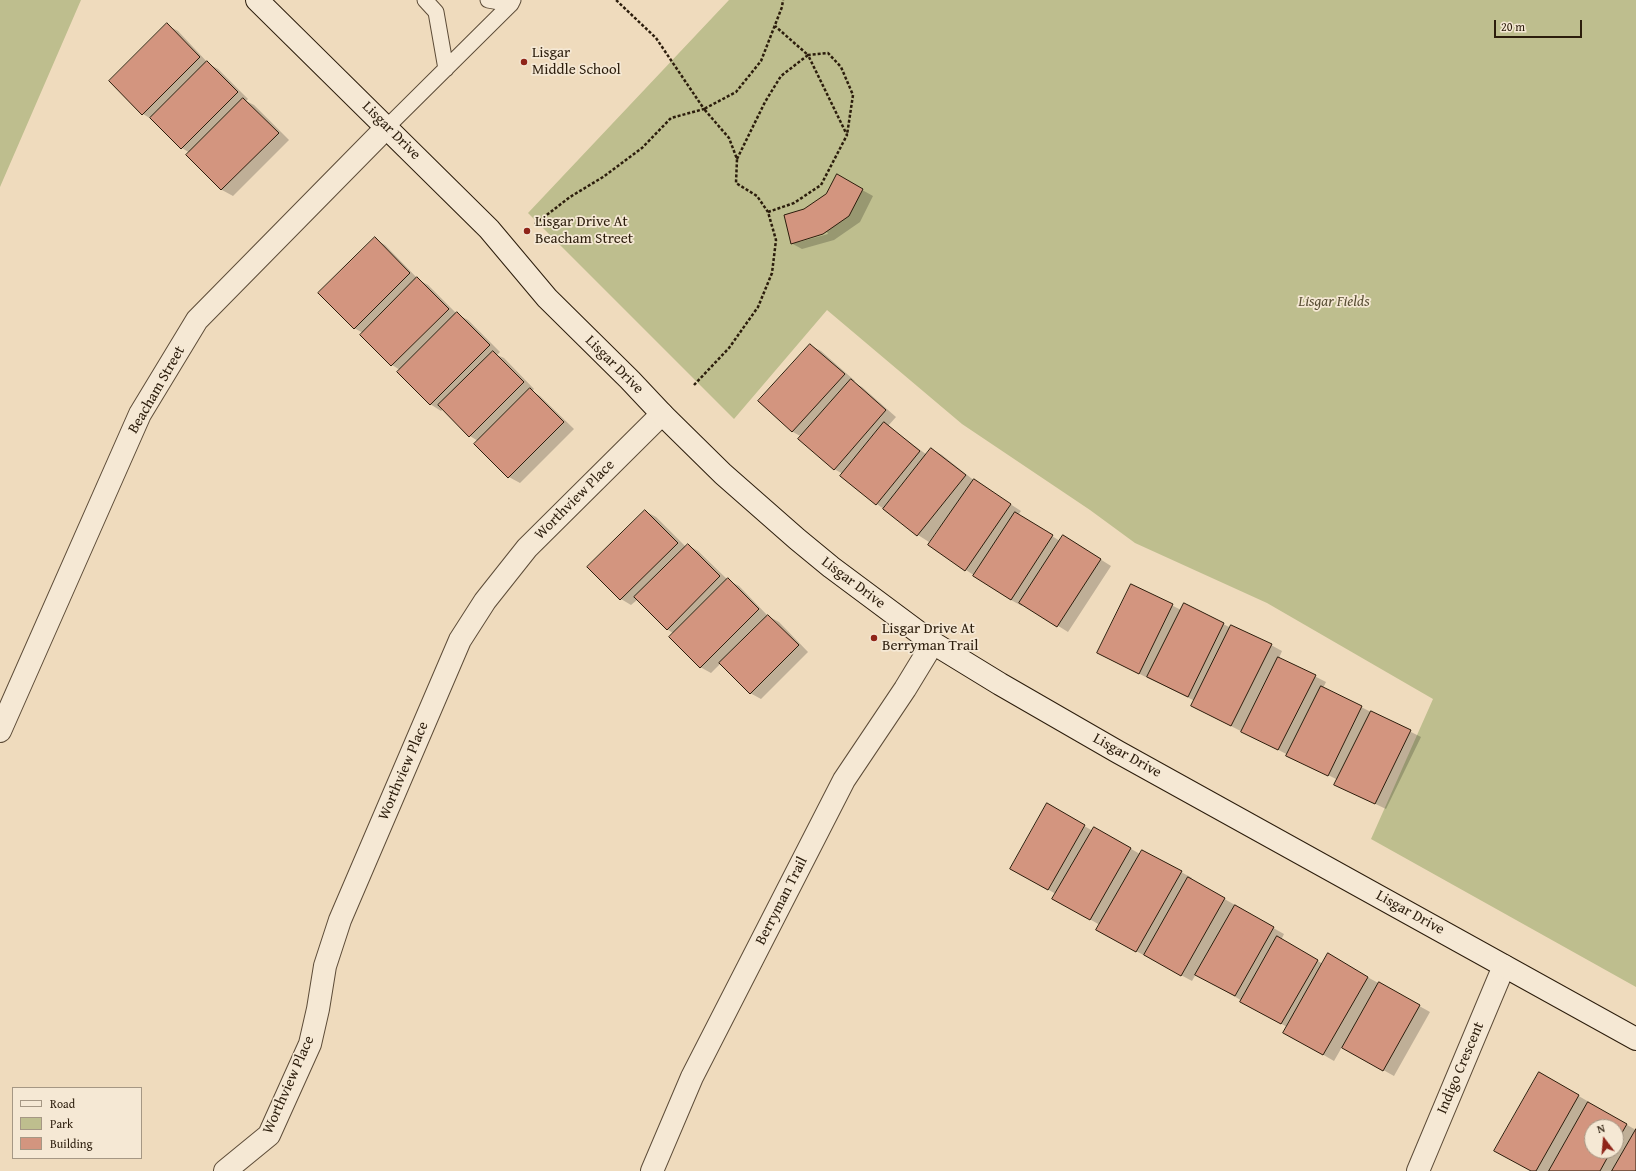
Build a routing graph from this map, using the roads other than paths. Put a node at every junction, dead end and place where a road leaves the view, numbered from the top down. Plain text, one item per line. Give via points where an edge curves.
1 (257, 0) edge
2 (425, 0) edge
3 (488, 0) edge
4 (512, 2) edge
5 (446, 69) junction
6 (387, 127) junction
7 (662, 414) junction
8 (933, 643) junction
9 (0, 730) edge
10 (1504, 966) junction
11 (1636, 1039) edge
12 (225, 1171) edge
13 (652, 1171) edge
14 (1418, 1171) edge

1 - 6 street, Lisgar Drive
2 - 5 lane via 436,12
3 - 4 lane
4 - 5 lane
5 - 6 lane
6 - 7 street, Lisgar Drive via 489,229 547,298
6 - 9 street, Beacham Street via 197,320 140,414
7 - 8 street, Lisgar Drive via 723,474 796,539
7 - 12 street, Worthview Place via 527,548 485,601 460,640 340,920 325,966 310,1044 269,1135
8 - 10 street, Lisgar Drive via 1118,752
8 - 13 street, Berryman Trail via 844,780 692,1077
10 - 11 street, Lisgar Drive
10 - 14 street, Indigo Crescent

